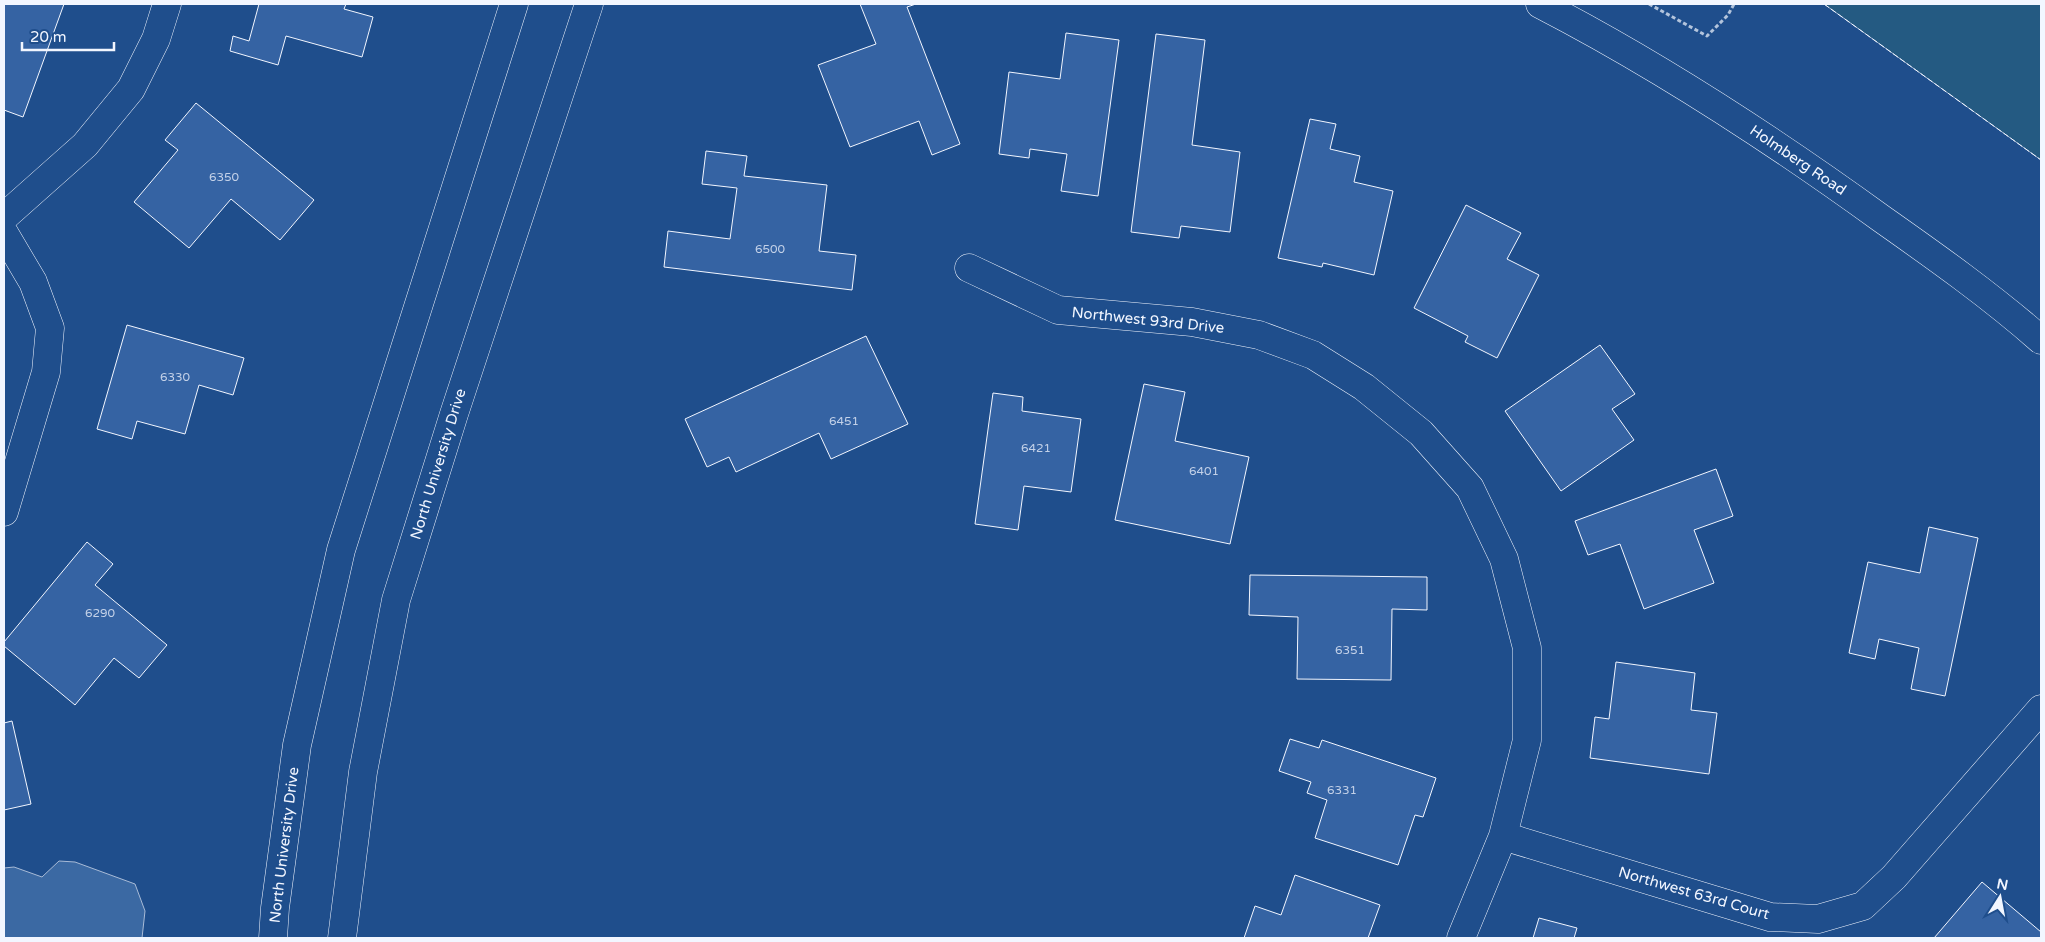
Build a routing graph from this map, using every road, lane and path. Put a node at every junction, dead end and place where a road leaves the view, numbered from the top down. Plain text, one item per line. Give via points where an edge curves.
1 (167, 4) edge
2 (514, 4) edge
3 (588, 4) edge
4 (1540, 4) edge
5 (1649, 4) edge
6 (1734, 4) edge
7 (4, 217) edge
8 (4, 233) edge
9 (969, 268) dead end
10 (2041, 340) edge
11 (4, 512) edge
12 (2041, 709) edge
13 (1503, 836) junction
14 (273, 938) edge
15 (342, 938) edge
16 (1461, 938) edge

1 - 7 street via 156,39 131,90 85,145
2 - 14 street, North University Drive via 341,550 298,745
3 - 15 street, North University Drive via 396,600 363,772
4 - 10 street, Holmberg Road via 1690,88 1808,165 1918,244
5 - 6 path via 1707,36 1728,15
8 - 11 street via 33,282 50,328 46,372
9 - 13 street, Northwest 93rd Drive via 1058,310 1192,322 1259,335 1313,355 1364,387 1421,433 1470,488 1504,559 1527,648 1527,740
12 - 13 street, Northwest 63rd Court via 1863,906 1818,919 1770,918
13 - 16 street, Northwest 93rd Drive

